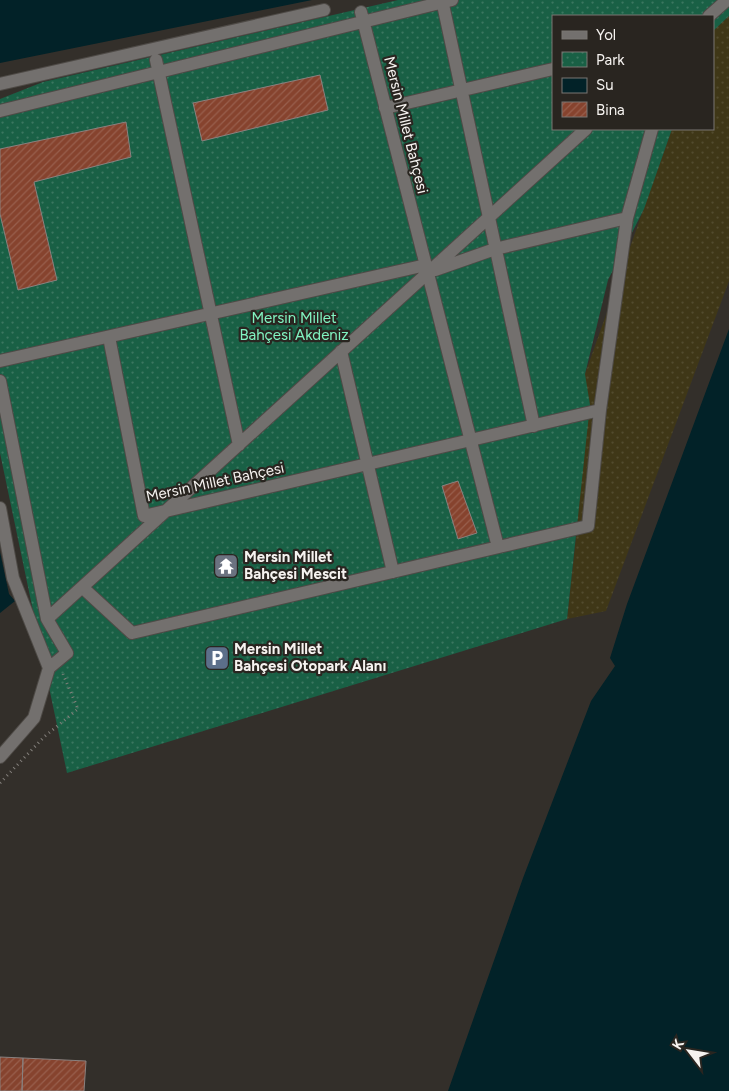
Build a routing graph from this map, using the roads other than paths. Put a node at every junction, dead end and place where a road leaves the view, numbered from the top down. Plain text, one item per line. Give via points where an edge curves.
1 (727, 0) edge
2 (446, 1) edge
3 (324, 10) dead end
4 (710, 15) edge
5 (362, 17) junction
6 (157, 66) junction
7 (552, 69) edge
8 (0, 84) edge
9 (461, 90) junction
10 (385, 108) junction
11 (0, 111) edge
12 (585, 130) edge
13 (652, 130) edge
14 (488, 218) junction
15 (627, 218) junction
16 (495, 249) junction
17 (427, 269) junction
18 (211, 314) junction
19 (110, 337) junction
20 (341, 351) junction
21 (0, 361) edge
22 (0, 381) edge
23 (600, 410) junction
24 (534, 426) junction
25 (471, 440) junction
26 (239, 445) junction
27 (368, 465) junction
28 (0, 508) edge
29 (165, 512) junction
30 (498, 548) junction
31 (393, 572) junction
32 (82, 587) junction
33 (47, 619) junction
34 (49, 668) junction
35 (0, 757) edge

1 - 4 street
2 - 5 street
2 - 9 street
3 - 8 street
5 - 6 street
5 - 10 street, Mersin Millet Bahçesi
6 - 11 street
6 - 18 street, Mersin Millet Bahçesi
7 - 9 street
9 - 10 street
9 - 14 street
10 - 17 street, Mersin Millet Bahçesi
12 - 14 street
13 - 15 street
14 - 16 street
14 - 17 street
15 - 16 street
15 - 23 street
16 - 17 street
16 - 24 street
17 - 18 street
17 - 20 street
17 - 25 street, Mersin Millet Bahçesi
18 - 19 street
18 - 26 street, Mersin Millet Bahçesi
19 - 21 street
19 - 29 street, Mersin Millet Bahçesi via 144,516
20 - 26 street
20 - 27 street
22 - 33 street
23 - 24 street, Mersin Millet Bahçesi
23 - 30 street via 588,526
24 - 25 street, Mersin Millet Bahçesi
25 - 27 street, Mersin Millet Bahçesi
25 - 30 street, Mersin Millet Bahçesi
26 - 29 street
27 - 29 street, Mersin Millet Bahçesi
27 - 31 street
28 - 34 street via 13,578
29 - 32 street
30 - 31 street
31 - 32 street via 132,633
32 - 33 street
33 - 34 street via 67,653
34 - 35 street via 34,718

